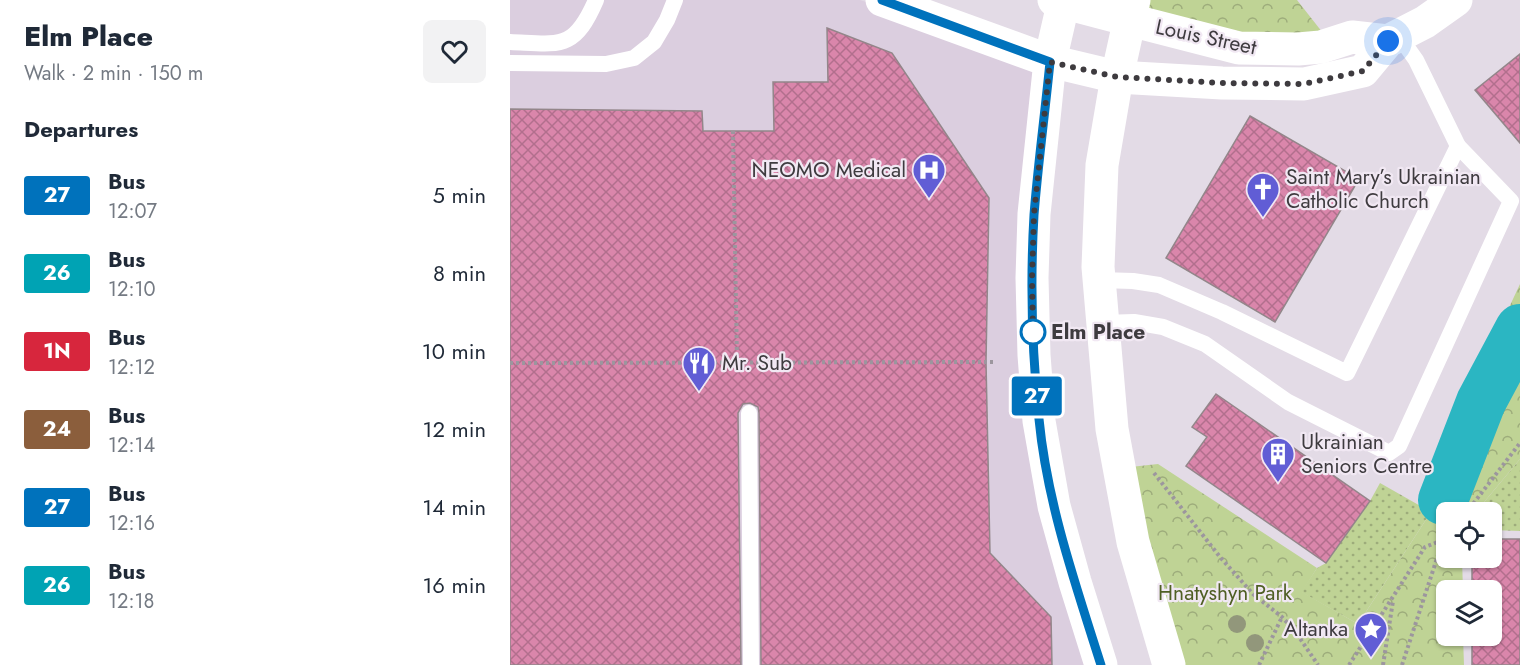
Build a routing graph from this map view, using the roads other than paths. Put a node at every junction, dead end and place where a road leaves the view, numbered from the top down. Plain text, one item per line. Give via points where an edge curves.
1 (596, 0) edge
2 (675, 0) edge
3 (882, 0) edge
4 (1456, 0) edge
5 (1060, 1) edge
6 (1132, 10) edge
7 (1394, 39) junction
8 (510, 42) edge
9 (1050, 62) junction
10 (510, 63) edge
11 (1117, 77) junction
12 (1458, 146) junction
13 (1100, 280) junction
14 (1103, 323) junction
15 (749, 412) dead end
16 (751, 664) edge
17 (1101, 665) edge
18 (1169, 665) edge

1 - 8 lane via 573,38 554,44
2 - 10 lane via 654,42 634,58 606,64
3 - 9 main road, Louis Street
4 - 7 main road, Louis Street
5 - 6 main road, Louis Street
5 - 9 main road
6 - 7 main road, Louis Street via 1219,43 1259,49 1321,47 1352,36
6 - 11 main road
7 - 11 main road, Louis Street via 1363,71 1304,84
7 - 12 lane via 1416,60
9 - 11 main road, Louis Street
9 - 17 main road via 1034,214 1032,278 1039,421 1054,506
11 - 13 main road via 1102,165
12 - 13 lane via 1347,373 1159,285
12 - 14 lane via 1511,201 1399,446 1389,453 1288,402 1205,344 1163,327 1134,322
13 - 14 main road
14 - 18 main road via 1112,429 1130,531
15 - 16 lane

